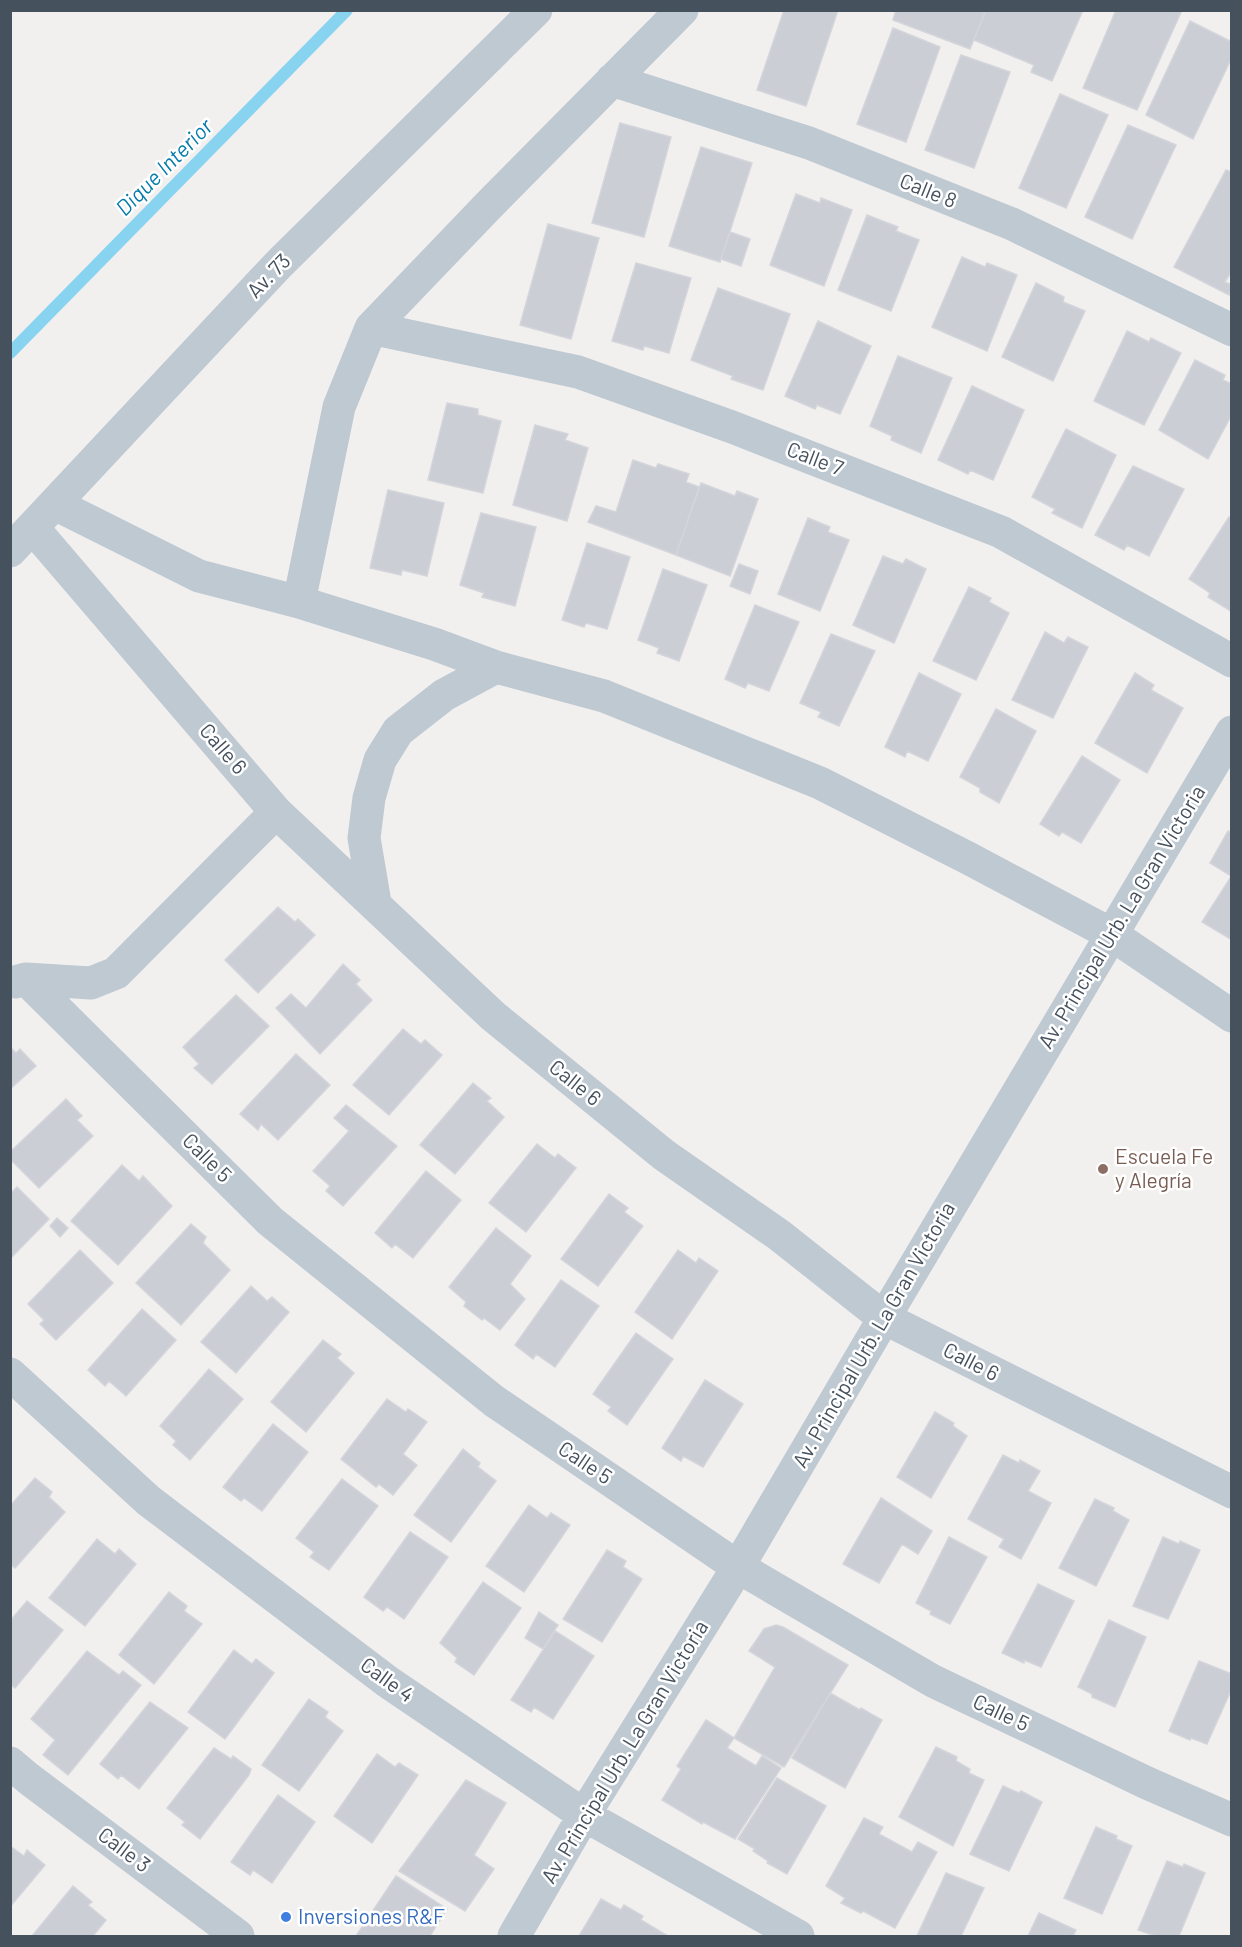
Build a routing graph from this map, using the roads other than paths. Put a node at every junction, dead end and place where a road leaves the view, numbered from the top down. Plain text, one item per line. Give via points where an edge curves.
1 (536, 10) edge
2 (682, 10) edge
3 (612, 80) junction
4 (371, 328) junction
5 (1232, 330) edge
6 (55, 504) junction
7 (33, 528) junction
8 (10, 550) edge
9 (299, 602) junction
10 (1232, 661) edge
11 (496, 667) junction
12 (1232, 732) edge
13 (276, 812) junction
14 (375, 903) junction
15 (1111, 934) junction
16 (18, 981) edge
17 (1232, 1016) edge
18 (884, 1318) junction
19 (10, 1374) edge
20 (1232, 1492) edge
21 (738, 1567) junction
22 (10, 1763) edge
23 (584, 1815) junction
24 (1232, 1820) edge
25 (238, 1936) edge
26 (514, 1936) edge
27 (798, 1936) edge

1 - 6 street, Av. 73 via 278,265
2 - 3 street
3 - 4 street
3 - 5 street, Calle 8 via 809,143 1012,224
4 - 9 street via 339,407
4 - 10 street, Calle 7 via 578,372 744,431 1001,532
6 - 7 street, Av. 73
6 - 9 street via 199,576
7 - 8 street, Av. 73
7 - 13 street, Calle 6
9 - 11 street
11 - 14 street via 444,695 398,731 380,760 369,798 364,838
11 - 15 street via 604,696 820,783
12 - 15 street, Av. Principal Urb. La Gran Victoria
13 - 14 street, Calle 6
13 - 16 street via 116,973 92,983
14 - 18 street, Calle 6 via 502,1024 664,1155 779,1235
15 - 17 street
15 - 18 street, Av. Principal Urb. La Gran Victoria
16 - 21 street, Calle 5 via 270,1221 494,1401
18 - 20 street, Calle 6
18 - 21 street, Av. Principal Urb. La Gran Victoria
19 - 23 street, Calle 4 via 149,1501 388,1682
21 - 23 street, Av. Principal Urb. La Gran Victoria
21 - 24 street, Calle 5 via 933,1681
22 - 25 street, Calle 3
23 - 26 street, Av. Principal Urb. La Gran Victoria
23 - 27 street, Calle 4

